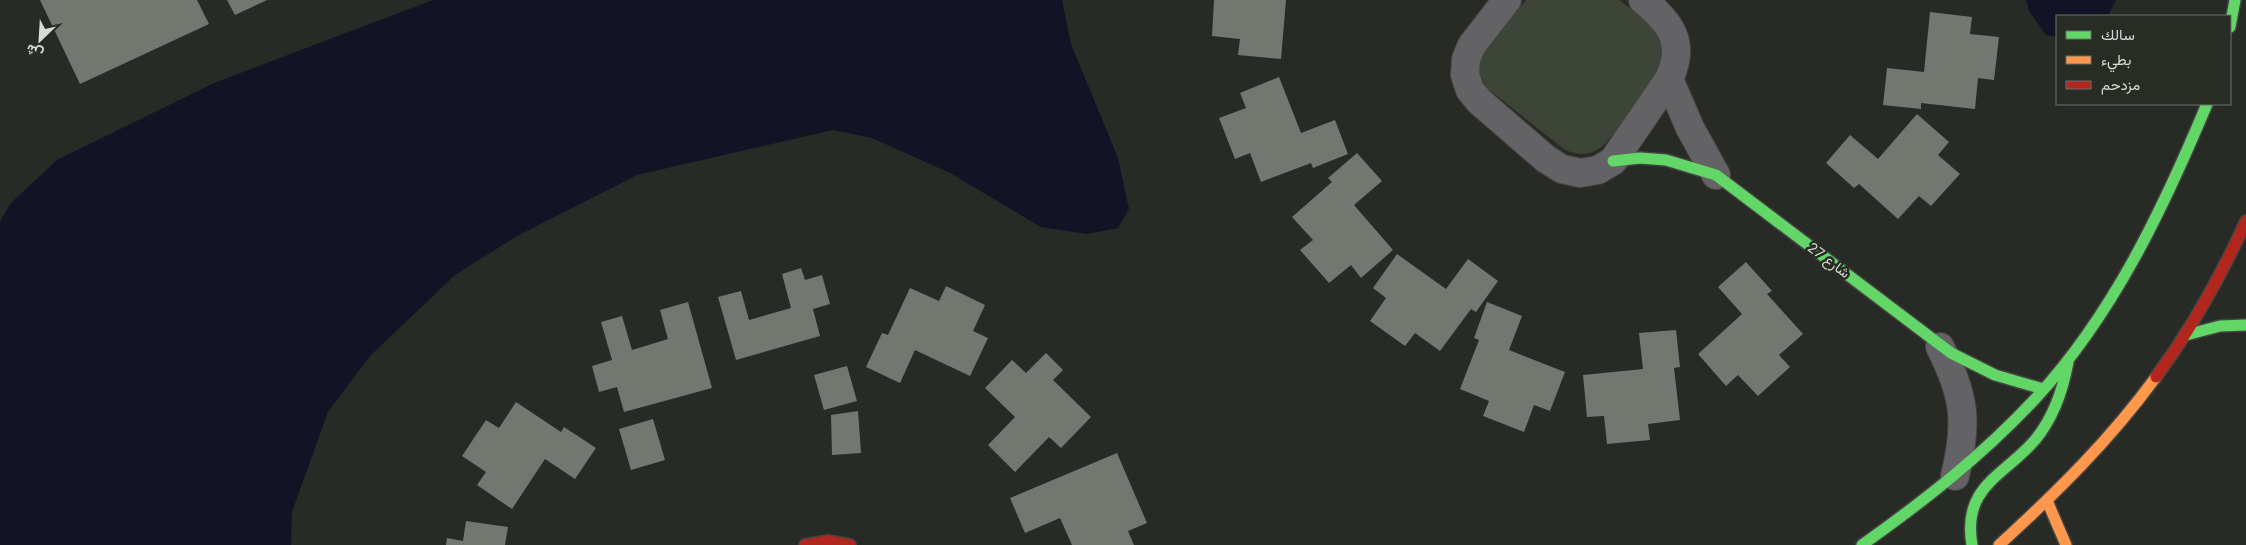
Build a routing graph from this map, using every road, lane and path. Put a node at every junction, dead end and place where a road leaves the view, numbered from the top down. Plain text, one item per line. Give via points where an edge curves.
1 (1507, 0) edge
2 (1643, 0) edge
3 (2234, 0) edge
4 (2231, 20) edge
5 (1669, 79) junction
6 (2207, 105) edge
7 (1613, 161) junction
8 (1716, 175) junction
9 (2246, 221) edge
10 (2246, 325) edge
11 (2186, 336) junction
12 (1940, 346) junction
13 (2069, 358) junction
14 (2043, 389) junction
15 (1955, 476) junction
16 (2048, 503) junction
17 (805, 545) edge
18 (850, 545) edge
19 (1862, 545) edge
20 (1972, 545) edge
21 (1999, 545) edge
22 (2066, 545) edge

1 - 7 street, شارع 27 via 1472,45 1466,59 1465,75 1470,90 1546,159 1562,169 1580,173 1598,170
2 - 5 street via 1671,28 1676,47 1675,66
3 - 4 street
5 - 7 street
5 - 8 street, شارع 27 via 1690,128
6 - 13 street via 2180,170 2145,236 2113,294
7 - 8 street, شارع 27 via 1634,157 1676,160
8 - 12 street, شارع 27
9 - 11 street
10 - 11 street via 2220,326
11 - 16 street via 2134,408
12 - 14 street, شارع 27 via 1990,373
12 - 15 street, شارع 27 via 1956,377 1964,410 1963,444
13 - 14 street
13 - 20 street via 2059,402 2049,422 2036,440 1978,496 1969,510 1967,528
14 - 15 street
15 - 19 street
16 - 21 street
16 - 22 street
17 - 18 street via 838,541

